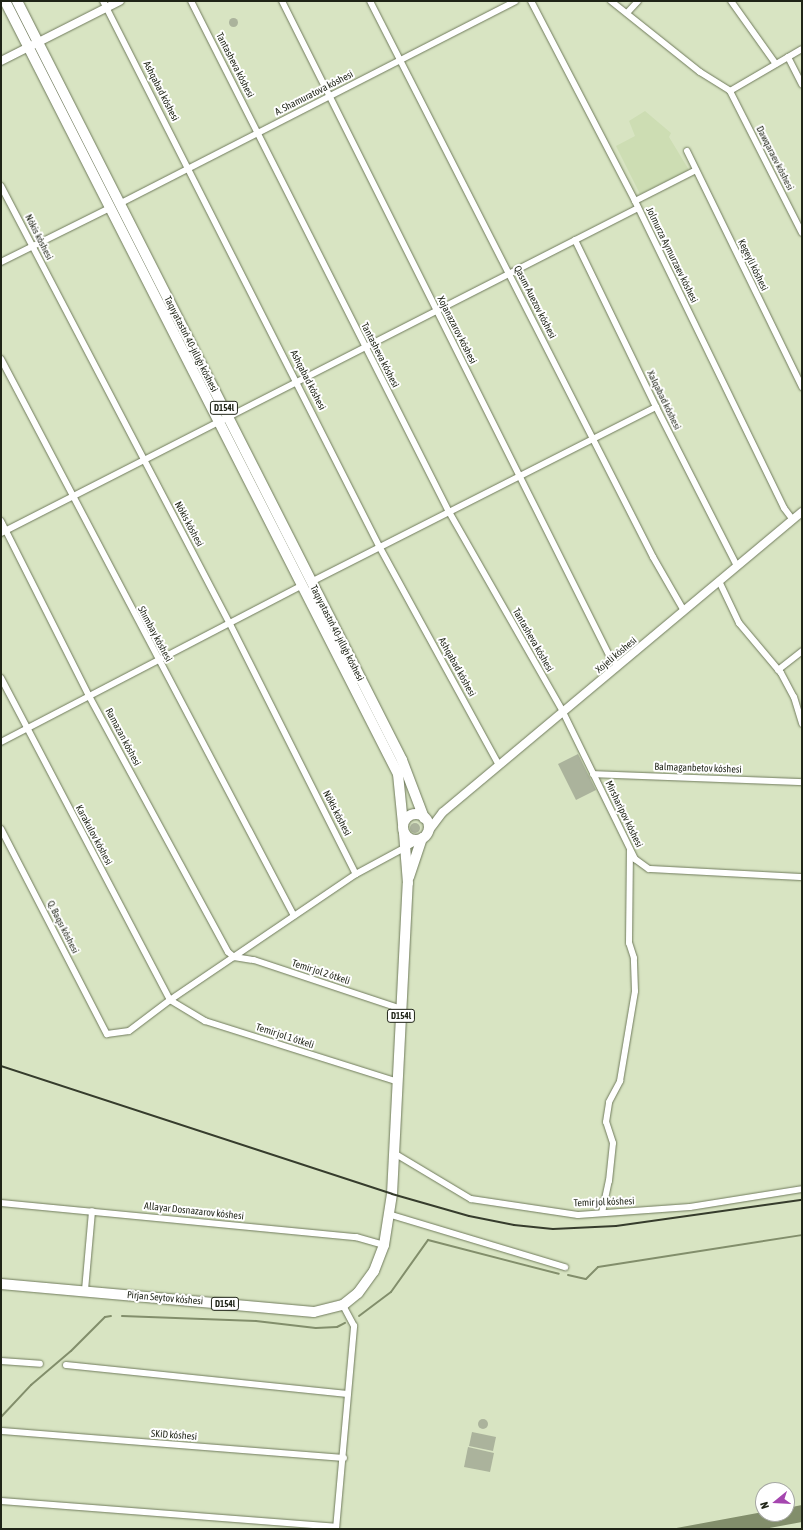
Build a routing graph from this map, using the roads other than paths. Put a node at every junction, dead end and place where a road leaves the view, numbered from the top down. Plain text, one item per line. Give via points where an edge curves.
1 (5, 1) edge
2 (17, 1) edge
3 (120, 1) edge
4 (191, 1) edge
5 (282, 1) edge
6 (370, 1) edge
7 (515, 1) edge
8 (531, 1) edge
9 (611, 1) edge
10 (638, 1) edge
11 (731, 1) edge
12 (105, 4) edge
13 (627, 13) junction
14 (39, 42) junction
15 (29, 47) junction
16 (802, 49) edge
17 (788, 57) junction
18 (400, 60) junction
19 (1, 61) edge
20 (776, 64) junction
21 (802, 85) edge
22 (730, 91) junction
23 (329, 96) junction
24 (258, 133) junction
25 (687, 151) dead end
26 (189, 168) junction
27 (696, 170) junction
28 (1, 186) edge
29 (635, 201) junction
30 (121, 203) junction
31 (110, 208) junction
32 (638, 208) junction
33 (802, 233) edge
34 (575, 240) junction
35 (32, 246) junction
36 (1, 262) edge
37 (509, 273) junction
38 (436, 310) junction
39 (365, 346) junction
40 (1, 359) edge
41 (298, 381) junction
42 (802, 387) edge
43 (656, 407) junction
44 (228, 417) junction
45 (218, 422) junction
46 (594, 440) junction
47 (144, 460) junction
48 (519, 475) junction
49 (72, 497) junction
50 (448, 510) junction
51 (802, 512) edge
52 (793, 520) junction
53 (1, 522) edge
54 (3, 531) edge
55 (379, 546) junction
56 (737, 566) junction
57 (720, 581) junction
58 (306, 584) junction
59 (684, 611) junction
60 (230, 624) junction
61 (802, 651) edge
62 (158, 661) junction
63 (618, 666) junction
64 (778, 670) junction
65 (1, 678) edge
66 (89, 696) junction
67 (563, 712) junction
68 (802, 724) edge
69 (27, 728) junction
70 (1, 742) edge
71 (499, 765) junction
72 (593, 774) junction
73 (802, 782) edge
74 (443, 812) junction
75 (424, 818) junction
76 (1, 829) edge
77 (404, 829) junction
78 (423, 837) junction
79 (405, 847) junction
80 (630, 848) junction
81 (356, 874) junction
82 (802, 877) edge
83 (408, 883) junction
84 (294, 916) junction
85 (234, 957) junction
86 (170, 1000) junction
87 (401, 1009) junction
88 (398, 1082) junction
89 (394, 1153) junction
90 (802, 1189) edge
91 (1, 1203) edge
92 (92, 1211) junction
93 (602, 1213) junction
94 (388, 1214) junction
95 (384, 1245) junction
96 (565, 1267) dead end
97 (1, 1284) edge
98 (85, 1290) junction
99 (343, 1305) junction
100 (1, 1361) edge
101 (40, 1364) dead end
102 (66, 1365) dead end
103 (348, 1394) junction
104 (2, 1431) dead end
105 (344, 1458) junction
106 (1, 1501) edge
107 (336, 1528) edge

1 - 15 main road, Taqıyatastıń 40-jıllıǵı kóshesi / D154l
2 - 14 main road, Taqıyatastıń 40-jıllıǵı kóshesi / D154l
3 - 12 street
4 - 24 street, Tantasheva kóshesi
5 - 23 street, Xojanazarov kóshesi
6 - 18 street, Qasım Auezov kóshesi
7 - 18 street, A. Shamuratova kóshesi
8 - 29 street, Jolmurza Aymurzaev kóshesi
9 - 13 street
10 - 13 street
11 - 20 street
12 - 14 street
12 - 26 street, Ashqabad kóshesi
13 - 22 street via 700,72
14 - 15 street
14 - 30 main road, Taqıyatastıń 40-jıllıǵı kóshesi / D154l
15 - 19 street
15 - 31 main road, Taqıyatastıń 40-jıllıǵı kóshesi / D154l
16 - 17 street
17 - 20 street
17 - 21 street
18 - 23 street, A. Shamuratova kóshesi
18 - 37 street, Qasım Auezov kóshesi
20 - 22 street
22 - 33 street, Dawqaraev kóshesi
23 - 24 street, A. Shamuratova kóshesi
23 - 38 street, Xojanazarov kóshesi
24 - 26 street, A. Shamuratova kóshesi
24 - 39 street, Tantasheva kóshesi
25 - 27 street, Kegeyli kóshesi
26 - 30 street, A. Shamuratova kóshesi
26 - 41 street, Ashqabad kóshesi
27 - 29 street
27 - 42 street, Kegeyli kóshesi
28 - 35 street, Nókis kóshesi
29 - 32 street, Jolmurza Aymurzaev kóshesi
30 - 44 main road, Taqıyatastıń 40-jıllıǵı kóshesi / D154l
31 - 35 street
31 - 45 main road, Taqıyatastıń 40-jıllıǵı kóshesi / D154l
32 - 34 street
32 - 52 street, Jolmurza Aymurzaev kóshesi via 784,508
34 - 37 street
34 - 43 street, Xalqabad kóshesi
35 - 36 street
35 - 47 street, Nókis kóshesi
37 - 38 street
37 - 46 street, Qasım Auezov kóshesi
38 - 39 street
38 - 48 street, Xojanazarov kóshesi
39 - 41 street
39 - 50 street, Tantasheva kóshesi
40 - 49 street, Shımbay kóshesi
41 - 44 street
41 - 55 street, Ashqabad kóshesi
43 - 46 street
43 - 56 street, Xalqabad kóshesi
44 - 45 street
44 - 58 main road, Taqıyatastıń 40-jıllıǵı kóshesi / D154l
45 - 47 street
45 - 58 main road, Taqıyatastıń 40-jıllıǵı kóshesi / D154l
46 - 48 street
46 - 59 street, Qasım Auezov kóshesi via 653,557
47 - 49 street
47 - 60 street, Nókis kóshesi
48 - 50 street
48 - 63 street, Xojanazarov kóshesi via 609,655
49 - 54 street
49 - 62 street, Shımbay kóshesi
50 - 55 street
50 - 67 street, Tantasheva kóshesi
51 - 52 street, Xojeli kóshesi
52 - 56 street, Xojeli kóshesi
53 - 54 street, Ramazan kóshesi
54 - 66 street, Ramazan kóshesi
55 - 58 street
55 - 71 street, Ashqabad kóshesi
56 - 57 street, Xojeli kóshesi
57 - 59 street, Xojeli kóshesi
57 - 64 street via 739,623
58 - 60 street
58 - 75 main road, Taqıyatastıń 40-jıllıǵı kóshesi / D154l via 402,760
58 - 77 main road, Taqıyatastıń 40-jıllıǵı kóshesi / D154l via 398,774
59 - 63 street, Xojeli kóshesi
60 - 62 street
60 - 81 street, Nókis kóshesi
61 - 64 street
62 - 66 street
62 - 84 street, Shımbay kóshesi
63 - 67 street, Xojeli kóshesi
64 - 68 street via 794,697
65 - 69 street, Karakulov kóshesi
66 - 69 street
66 - 85 street, Ramazan kóshesi via 228,952
67 - 71 street, Xojeli kóshesi
67 - 72 street, Mirsharipov kóshesi
69 - 70 street
69 - 86 street, Karakulov kóshesi
71 - 74 street, Xojeli kóshesi
72 - 73 street, Balmaganbetov kóshesi
72 - 80 street, Mirsharipov kóshesi
74 - 75 street
74 - 78 street
75 - 77 main road via 412,815
75 - 78 main road, D154l via 428,825
76 - 86 street, Q. Baqsı kóshesi via 107,1034 129,1032
77 - 78 main road via 409,838
77 - 79 main road, D154l
78 - 79 street
78 - 83 main road, D154l
79 - 81 street
79 - 83 main road, D154l
80 - 82 street, Mirsharipov kóshesi via 635,859 649,869
80 - 93 street via 629,943 634,958 635,991 620,1081 609,1102 606,1122 613,1143
81 - 84 street
83 - 87 main road, D154l
84 - 85 street
85 - 86 street
85 - 87 street, Temir jol 2 ótkeli via 254,960
86 - 88 street, Temir jol 1 ótkeli via 205,1021
87 - 88 main road, D154l
88 - 89 main road, D154l
89 - 93 street, Temir jol kóshesi via 471,1199 578,1215
89 - 94 main road, D154l
90 - 93 street, Temir jol kóshesi via 690,1207
91 - 92 street, Allayar Dosnazarov kóshesi
92 - 95 street, Allayar Dosnazarov kóshesi via 356,1237
92 - 98 street
94 - 95 main road, Pirjan Seytov kóshesi / D154l
94 - 96 street
95 - 99 main road, Pirjan Seytov kóshesi / D154l via 374,1271 358,1293
97 - 98 main road, Pirjan Seytov kóshesi / D154l
98 - 99 main road, Pirjan Seytov kóshesi / D154l via 314,1312
99 - 103 street via 354,1326
100 - 101 street
102 - 103 street
103 - 105 street
104 - 105 street, SKiD kóshesi
105 - 107 street
106 - 107 street

